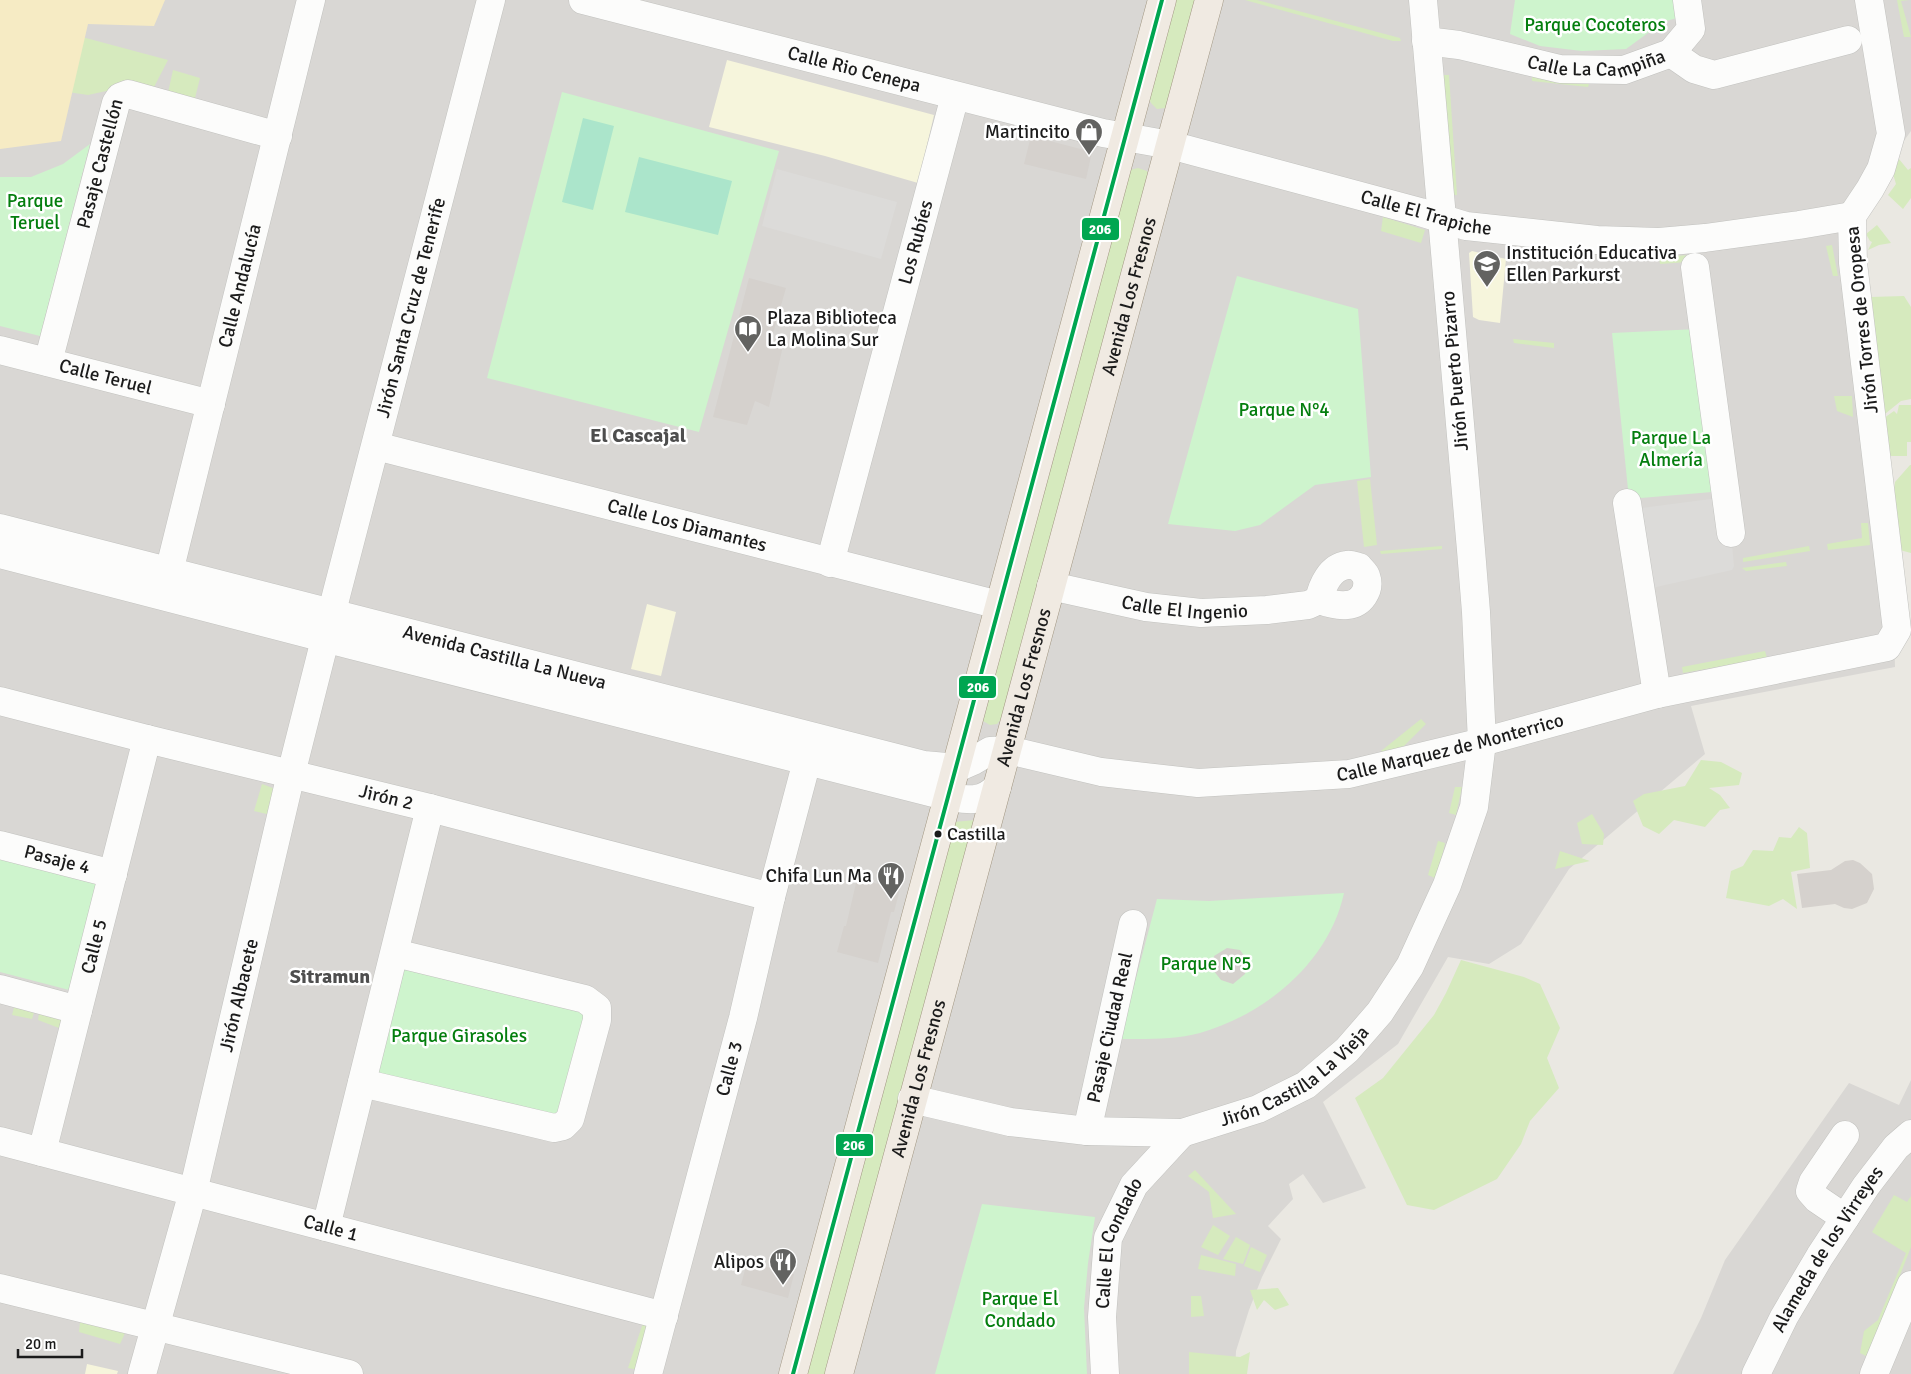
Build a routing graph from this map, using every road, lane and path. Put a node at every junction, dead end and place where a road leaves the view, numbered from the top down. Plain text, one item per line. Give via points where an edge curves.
1 (311, 0) edge
2 (491, 0) edge
3 (583, 0) edge
4 (1162, 0) edge
5 (1209, 0) edge
6 (1423, 0) edge
7 (1687, 0) edge
8 (1868, 0) edge
9 (667, 11) edge
10 (1848, 40) dead end
11 (1426, 41) junction
12 (1671, 53) junction
13 (955, 96) junction
14 (278, 136) junction
15 (1125, 138) junction
16 (1170, 144) junction
17 (1852, 216) junction
18 (1442, 218) junction
19 (1695, 267) dead end
20 (0, 350) edge
21 (48, 362) junction
22 (211, 404) junction
23 (376, 446) junction
24 (1627, 504) dead end
25 (0, 528) edge
26 (1731, 533) dead end
27 (0, 554) edge
28 (830, 563) junction
29 (169, 572) junction
30 (1051, 586) junction
31 (1318, 600) dead end
32 (999, 605) junction
33 (329, 626) junction
34 (1887, 647) joint
35 (1657, 694) junction
36 (0, 701) edge
37 (147, 739) junction
38 (1482, 742) junction
39 (1008, 750) junction
40 (807, 760) junction
41 (956, 768) junction
42 (291, 774) junction
43 (997, 787) junction
44 (949, 797) junction
45 (430, 808) junction
46 (0, 845) edge
47 (113, 874) junction
48 (771, 897) junction
49 (1132, 924) dead end
50 (395, 953) junction
51 (0, 989) edge
52 (78, 1010) junction
53 (362, 1083) junction
54 (912, 1099) junction
55 (1087, 1131) junction
56 (1182, 1133) junction
57 (1911, 1134) edge
58 (1845, 1135) dead end
59 (0, 1141) edge
60 (42, 1152) junction
61 (192, 1192) junction
62 (1845, 1218) junction
63 (326, 1227) junction
64 (1911, 1285) edge
65 (0, 1288) edge
66 (664, 1316) junction
67 (154, 1326) junction
68 (142, 1374) edge
69 (349, 1374) edge
70 (648, 1374) edge
71 (793, 1374) edge
72 (839, 1374) edge
73 (1105, 1374) edge
74 (1756, 1374) edge
75 (1874, 1374) edge

1 - 14 street, Calle Andalucía
2 - 23 street, Jirón Santa Cruz de Tenerife
3 - 9 street, Calle Rio Cenepa
4 - 15 main road
5 - 16 main road, Avenida Los Fresnos
6 - 11 street, Jirón Puerto Pizarro
7 - 12 street via 1691,29
8 - 17 street, Jirón Torres de Oropesa via 1891,134 1881,169
9 - 13 street, Calle Rio Cenepa
10 - 12 street, Calle La Campiña via 1714,75 1694,68
11 - 12 street, Calle La Campiña via 1459,45 1560,69 1624,70
11 - 18 street, Jirón Puerto Pizarro
13 - 15 street, Calle Rio Cenepa
13 - 28 street, Los Rubíes
14 - 21 street, Pasaje Castellón via 128,94 120,97
14 - 22 street, Calle Andalucía
15 - 16 street, Calle El Trapiche
15 - 32 main road
16 - 18 street, Calle El Trapiche
16 - 30 main road, Avenida Los Fresnos
17 - 18 street, Calle El Trapiche via 1659,242 1597,240 1466,226
17 - 34 street, Jirón Torres de Oropesa via 1853,263 1897,630
18 - 38 street, Jirón Puerto Pizarro via 1476,612
19 - 26 street
20 - 21 street, Calle Teruel
21 - 22 street, Calle Teruel
22 - 29 street, Calle Andalucía
23 - 28 street, Calle Los Diamantes
23 - 33 street, Jirón Santa Cruz de Tenerife
24 - 35 street
25 - 29 street, Avenida Castilla La Nueva
27 - 33 street, Avenida Castilla La Nueva
28 - 32 street, Calle Los Diamantes
29 - 33 street, Avenida Castilla La Nueva
30 - 31 street, Calle El Ingenio via 1146,608 1200,613 1308,606
30 - 39 main road, Avenida Los Fresnos
32 - 41 main road
33 - 40 street, Avenida Castilla La Nueva
33 - 41 street, Avenida Castilla La Nueva via 924,765
33 - 42 street, Jirón Albacete
34 - 35 street, Calle Marquez de Monterrico
35 - 38 street, Calle Marquez de Monterrico
36 - 37 street, Jirón 2
37 - 42 street, Jirón 2
37 - 47 street, Calle 5
38 - 39 street, Calle Marquez de Monterrico via 1349,774 1198,783 1101,772
38 - 56 street, Jirón Castilla La Vieja via 1474,807 1447,885 1410,966 1380,1012 1348,1050 1306,1085 1258,1109
39 - 41 street, Avenida Castilla La Nueva via 990,751
39 - 43 main road, Avenida Los Fresnos
40 - 44 street, Avenida Castilla La Nueva
40 - 48 street, Calle 3
41 - 44 main road
42 - 45 street, Jirón 2
42 - 61 street, Jirón Albacete
43 - 44 street, Avenida Castilla La Nueva via 990,795 978,799
43 - 54 main road, Avenida Los Fresnos
44 - 71 main road
45 - 48 street, Jirón 2
45 - 50 street
46 - 47 street, Pasaje 4
47 - 52 street, Calle 5
48 - 66 street, Calle 3 via 743,1018
49 - 55 street, Pasaje Ciudad Real
50 - 53 street
50 - 53 street via 585,999 597,1008 597,1020 570,1119 563,1126 554,1128
51 - 52 street
52 - 60 street, Calle 5
53 - 63 street
54 - 55 street, Jirón Castilla La Vieja via 1010,1122
54 - 72 main road, Avenida Los Fresnos
55 - 56 street, Jirón Castilla La Vieja
56 - 73 street, Calle El Condado via 1134,1185 1108,1238 1102,1317
57 - 62 street, Alameda de los Virreyes via 1896,1147
58 - 62 street via 1810,1191 1816,1199
59 - 60 street, Calle 1
60 - 61 street, Calle 1
61 - 63 street, Calle 1
61 - 67 street, Jirón Albacete
62 - 74 street, Alameda de los Virreyes via 1784,1317
63 - 66 street, Calle 1
64 - 75 street
65 - 67 street
66 - 70 street, Calle 3
67 - 68 street, Jirón Albacete
67 - 69 street

